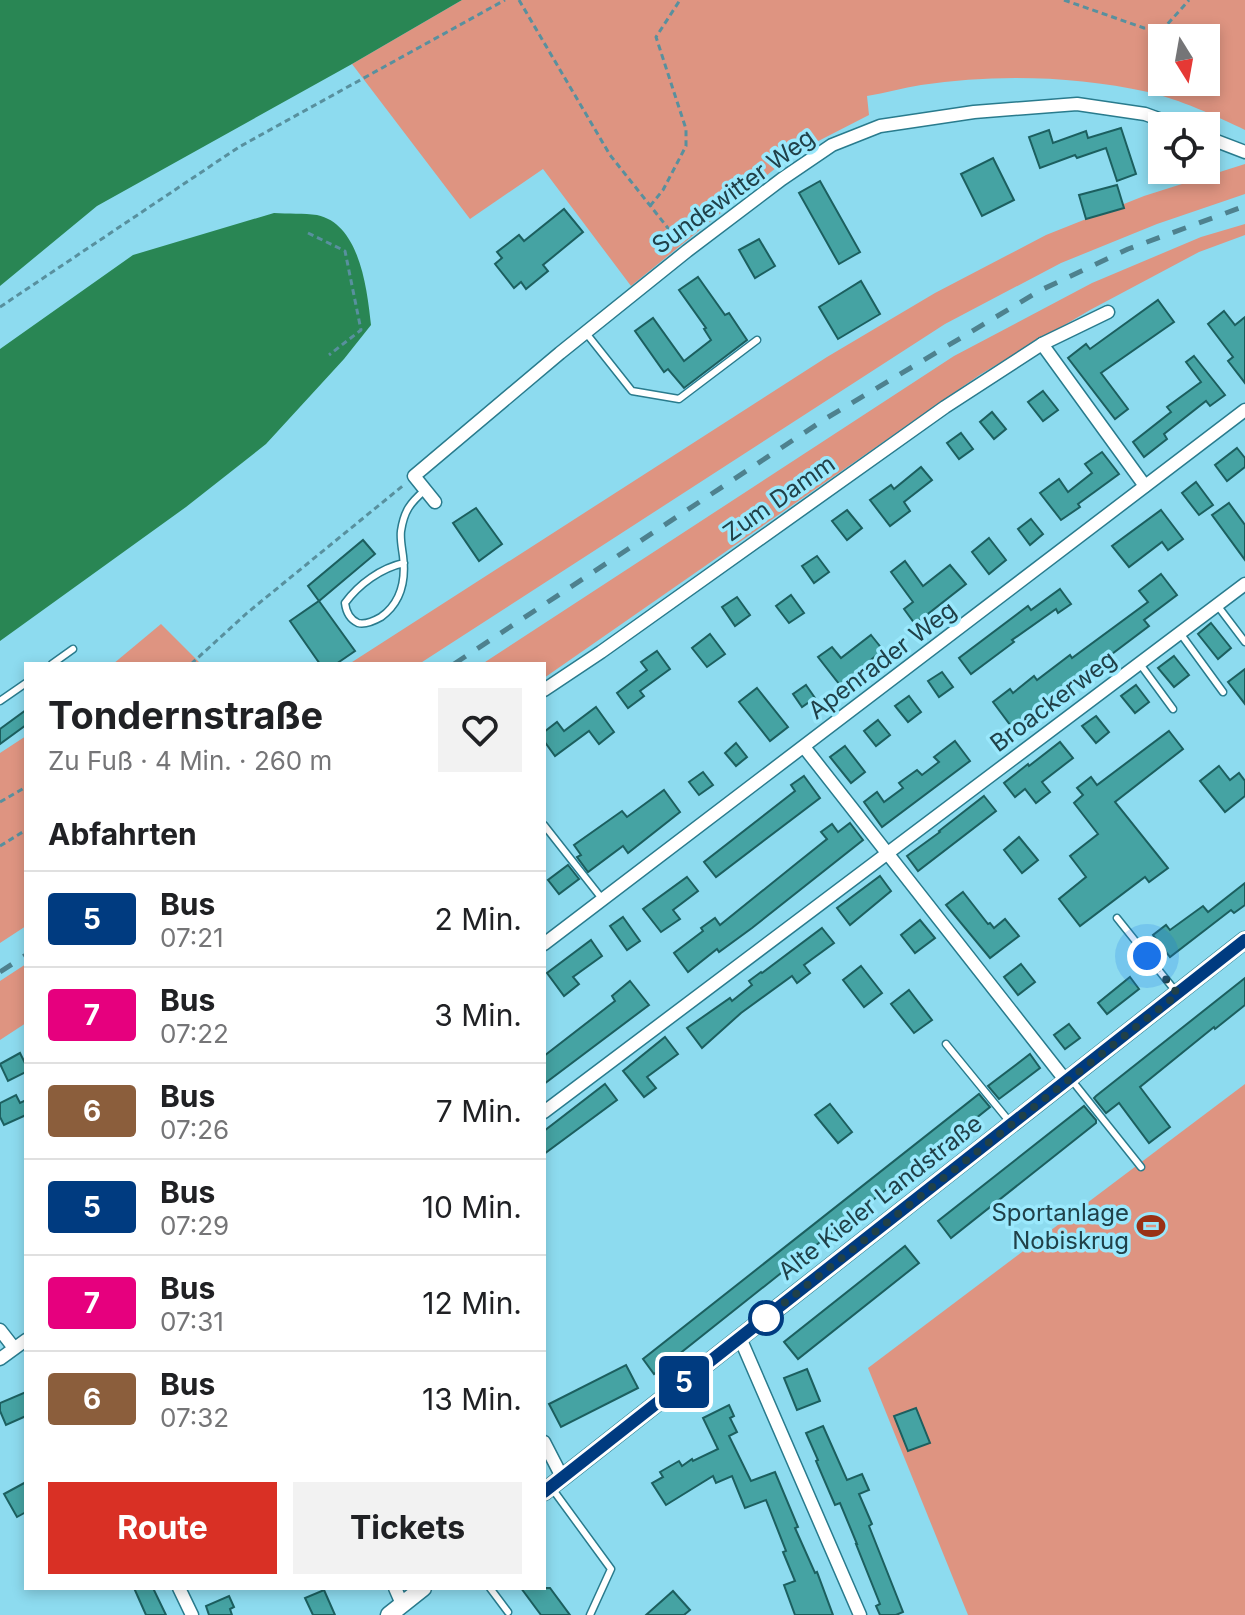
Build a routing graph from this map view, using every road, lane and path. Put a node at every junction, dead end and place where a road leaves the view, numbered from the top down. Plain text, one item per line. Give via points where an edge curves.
1 (505, 0) edge
2 (519, 0) edge
3 (680, 0) edge
4 (1064, 0) edge
5 (1189, 0) edge
6 (1148, 115) edge
7 (1220, 142) edge
8 (1245, 152) edge
9 (650, 207) junction
10 (308, 233) dead end
11 (687, 251) junction
12 (0, 307) edge
13 (1108, 312) dead end
14 (586, 332) junction
15 (757, 340) dead end
16 (1042, 344) junction
17 (329, 355) dead end
18 (1245, 410) edge
19 (414, 476) junction
20 (1145, 486) junction
21 (425, 490) junction
22 (435, 502) dead end
23 (404, 563) junction
24 (1245, 584) edge
25 (1217, 605) junction
26 (1180, 633) junction
27 (1245, 642) edge
28 (73, 649) dead end
29 (55, 662) edge
30 (193, 662) edge
31 (1140, 664) junction
32 (24, 684) edge
33 (546, 689) edge
34 (1223, 692) dead end
35 (0, 701) edge
36 (1173, 709) dead end
37 (804, 747) junction
38 (24, 788) edge
39 (0, 802) edge
40 (546, 828) edge
41 (24, 831) edge
42 (0, 846) edge
43 (887, 852) junction
44 (603, 900) junction
45 (1117, 918) dead end
46 (1245, 940) edge
47 (546, 943) edge
48 (1178, 994) junction
49 (946, 1044) dead end
50 (1068, 1080) junction
51 (546, 1110) edge
52 (1012, 1124) junction
53 (1141, 1167) dead end
54 (0, 1330) edge
55 (740, 1338) junction
56 (24, 1341) edge
57 (14, 1348) junction
58 (0, 1359) edge
59 (546, 1453) edge
60 (552, 1486) edge
61 (180, 1590) edge
62 (420, 1590) edge
63 (492, 1590) edge
64 (395, 1610) edge
65 (508, 1612) dead end
66 (192, 1615) edge
67 (590, 1615) edge
68 (860, 1615) edge

1 - 12 path via 239,147
2 - 9 path via 610,155
3 - 9 path via 656,37 686,129 686,146
4 - 5 path via 1144,28 1165,27
6 - 11 street, Sundewitter Weg via 1077,104 880,126 832,145
7 - 8 street
9 - 11 path
10 - 17 path via 345,251 361,330
11 - 14 street, Sundewitter Weg
13 - 16 street, Zum Damm
14 - 15 lane via 632,391 679,399
14 - 19 street, Sundewitter Weg
16 - 20 street
16 - 33 street, Zum Damm
18 - 20 street, Apenrader Weg
19 - 21 street
19 - 30 path
20 - 37 street, Apenrader Weg
21 - 22 street
21 - 23 lane via 409,504 401,534
23 - 23 lane via 397,601 367,624 352,619 346,611 349,597 389,566
24 - 25 street, Broackerweg
25 - 26 street, Broackerweg
25 - 27 lane
26 - 31 street, Broackerweg
26 - 34 lane
28 - 29 lane
31 - 36 lane
31 - 43 street, Broackerweg
32 - 35 lane
37 - 43 street
37 - 44 street, Apenrader Weg
38 - 39 path
40 - 44 lane
41 - 42 path
43 - 50 street
43 - 51 street, Broackerweg
44 - 47 street, Apenrader Weg
45 - 48 lane
46 - 48 street, Alte Kieler Landstraße
48 - 50 street, Alte Kieler Landstraße
49 - 52 lane
50 - 52 street, Alte Kieler Landstraße
50 - 53 lane
52 - 55 street, Alte Kieler Landstraße
54 - 57 street
55 - 60 street, Alte Kieler Landstraße
55 - 68 street
56 - 57 street
57 - 58 street
59 - 60 street
60 - 67 lane via 611,1569
61 - 66 street
62 - 64 street
63 - 65 lane

